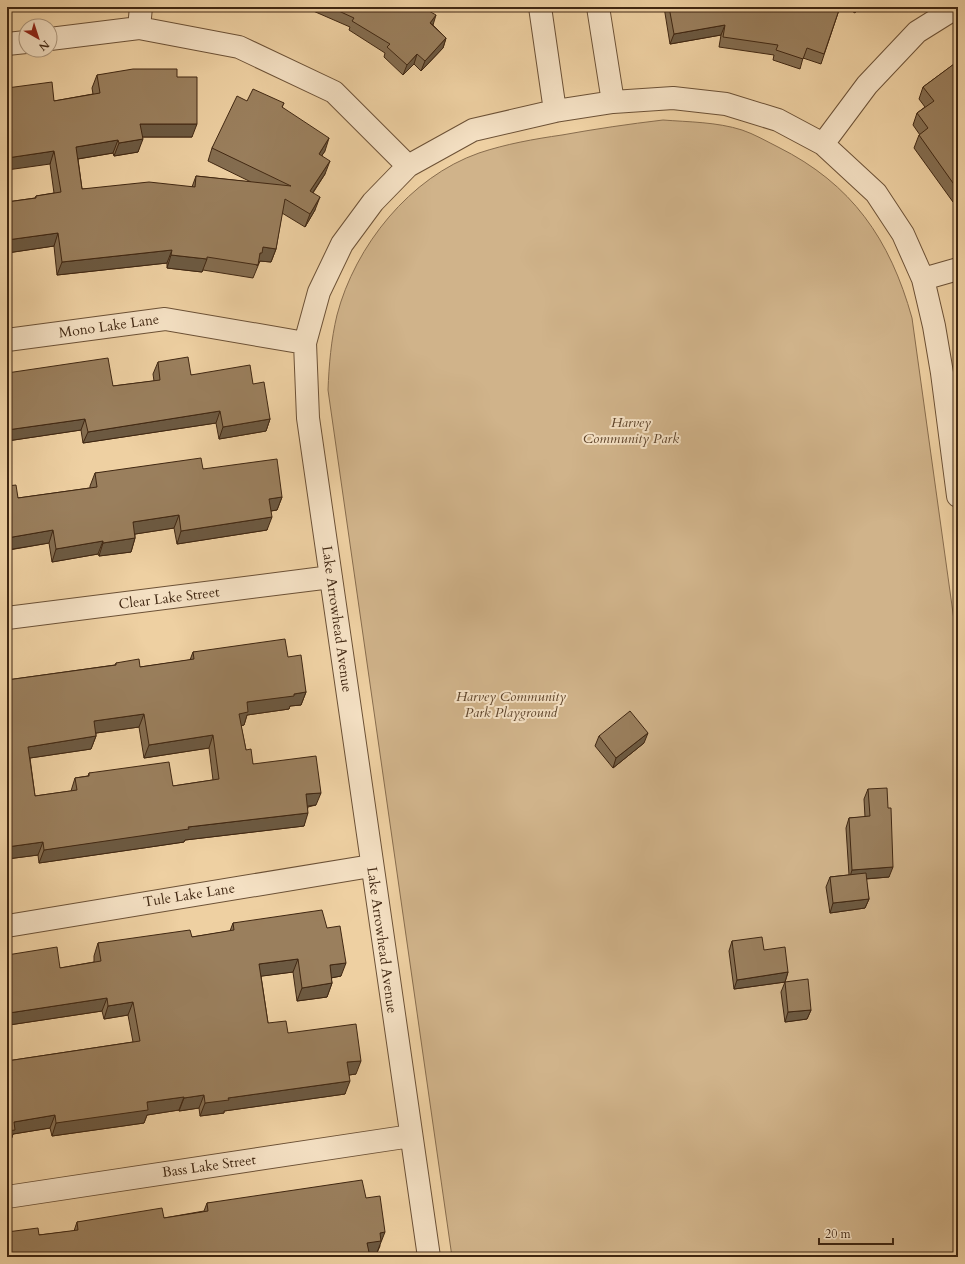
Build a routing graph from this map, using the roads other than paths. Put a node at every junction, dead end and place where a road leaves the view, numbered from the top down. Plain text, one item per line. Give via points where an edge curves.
1 (540, 7) edge
2 (598, 7) edge
3 (957, 7) edge
4 (140, 17) edge
5 (58, 37) edge
6 (18, 43) edge
7 (7, 44) edge
8 (613, 102) junction
9 (555, 111) junction
10 (824, 144) junction
11 (408, 166) junction
12 (958, 269) edge
13 (923, 279) junction
14 (7, 340) edge
15 (305, 343) junction
16 (958, 496) edge
17 (331, 577) junction
18 (7, 618) edge
19 (372, 866) junction
20 (7, 926) edge
21 (411, 1136) junction
22 (7, 1196) edge
23 (429, 1257) edge

1 - 9 street
2 - 8 street
3 - 10 street via 917,32 867,85
4 - 5 street
4 - 11 street via 238,46 334,92
6 - 7 street
8 - 9 street, Lake Arrowhead Avenue
8 - 10 street, Lake Arrowhead Avenue via 672,98 726,104 778,120
9 - 11 street, Lake Arrowhead Avenue via 473,130
10 - 13 street, Lake Arrowhead Avenue via 876,193 903,234
11 - 15 street, Lake Arrowhead Avenue via 373,202 342,244 319,292
12 - 13 street
13 - 16 street, Lake Arrowhead Avenue via 942,374
14 - 15 street, Mono Lake Lane via 165,318
15 - 17 street, Lake Arrowhead Avenue via 308,418
17 - 18 street, Clear Lake Street
17 - 19 street, Lake Arrowhead Avenue
19 - 20 street, Tule Lake Lane
19 - 21 street, Lake Arrowhead Avenue
21 - 22 street, Bass Lake Street
21 - 23 street, Lake Arrowhead Avenue

